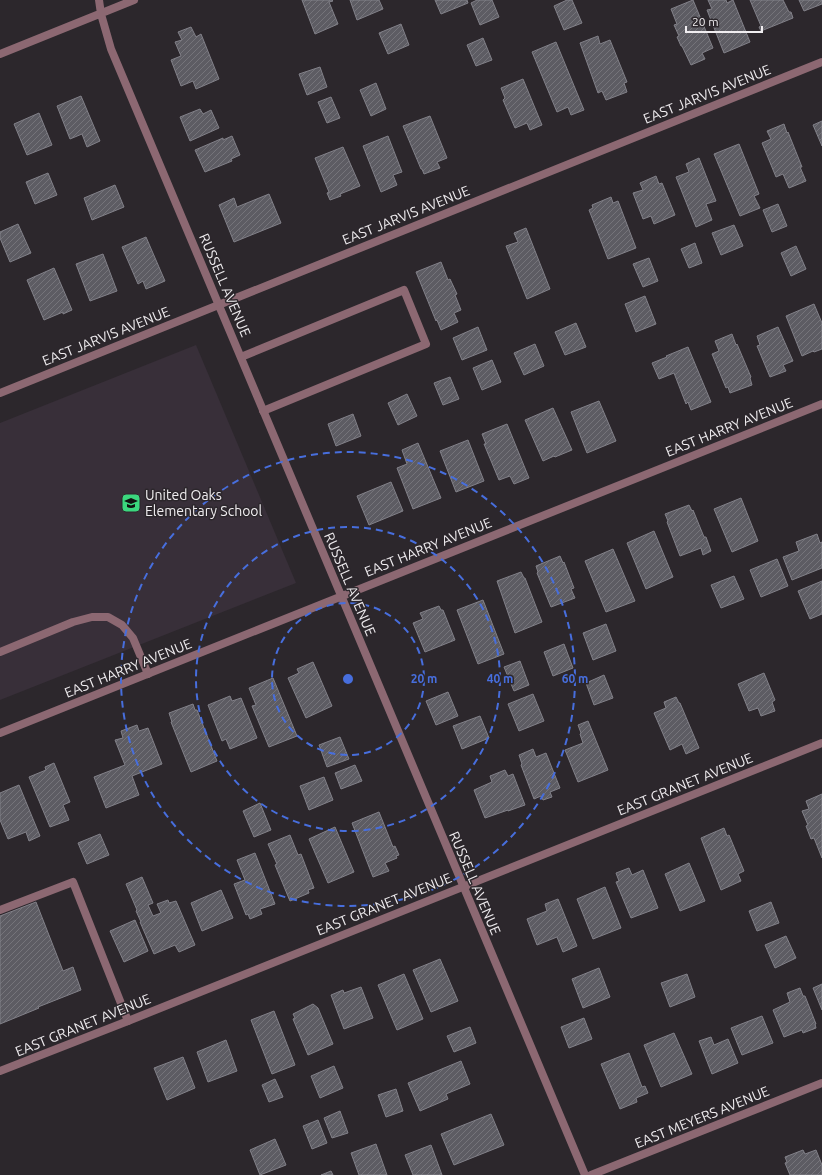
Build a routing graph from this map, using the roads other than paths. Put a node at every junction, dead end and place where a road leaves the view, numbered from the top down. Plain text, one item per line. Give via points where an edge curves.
1 (100, 0) edge
2 (134, 0) edge
3 (101, 14) junction
4 (0, 54) edge
5 (822, 62) edge
6 (219, 304) junction
7 (241, 357) junction
8 (0, 393) edge
9 (822, 404) edge
10 (263, 411) junction
11 (341, 596) junction
12 (0, 652) edge
13 (148, 674) junction
14 (0, 733) edge
15 (822, 743) edge
16 (463, 886) junction
17 (0, 910) edge
18 (128, 1021) junction
19 (0, 1071) edge
20 (822, 1083) edge
21 (585, 1175) edge
22 (591, 1175) edge

1 - 3 street, RUSSELL AVENUE
2 - 3 street
3 - 4 street
3 - 6 street, RUSSELL AVENUE via 111,48
5 - 6 street, EAST JARVIS AVENUE
6 - 7 street, RUSSELL AVENUE
6 - 8 street, EAST JARVIS AVENUE
7 - 10 street, RUSSELL AVENUE
7 - 10 street via 404,290 426,344
9 - 11 street, EAST HARRY AVENUE
10 - 11 street, RUSSELL AVENUE
11 - 13 street, EAST HARRY AVENUE
11 - 16 street, RUSSELL AVENUE
12 - 13 street via 73,622 92,617 108,617 122,625 133,638
13 - 14 street, EAST HARRY AVENUE
15 - 16 street, EAST GRANET AVENUE
16 - 18 street, EAST GRANET AVENUE
16 - 21 street, RUSSELL AVENUE
17 - 18 street via 73,882
18 - 19 street, EAST GRANET AVENUE
20 - 22 street, EAST MEYERS AVENUE

